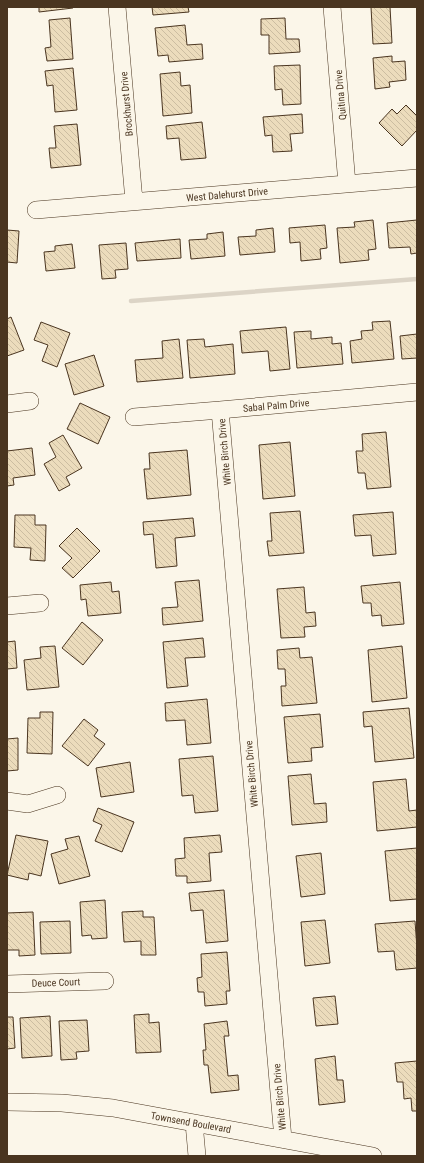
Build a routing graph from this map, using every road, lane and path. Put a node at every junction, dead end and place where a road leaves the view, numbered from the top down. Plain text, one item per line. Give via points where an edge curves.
1 (117, 7) edge
2 (332, 7) edge
3 (417, 178) edge
4 (347, 184) junction
5 (134, 201) junction
6 (36, 210) dead end
7 (417, 392) edge
8 (30, 401) dead end
9 (7, 404) edge
10 (220, 410) junction
11 (134, 417) dead end
12 (40, 603) dead end
13 (7, 606) edge
14 (57, 795) dead end
15 (7, 801) edge
16 (105, 981) dead end
17 (7, 984) edge
18 (7, 1102) edge
19 (194, 1123) junction
20 (283, 1138) junction
21 (197, 1156) edge
22 (373, 1156) edge

1 - 5 street, Brockhurst Drive
2 - 4 street, Quitina Drive
3 - 4 street, West Dalehurst Drive
4 - 5 street, West Dalehurst Drive
5 - 6 street, West Dalehurst Drive
7 - 10 street, Sabal Palm Drive
8 - 9 street
10 - 11 street, Sabal Palm Drive
10 - 20 street, White Birch Drive
12 - 13 street
14 - 15 street via 28,804
16 - 17 street, Deuce Court
18 - 19 street, Townsend Boulevard via 62,1103 113,1108
19 - 20 street, Townsend Boulevard
19 - 21 street
20 - 22 street, Townsend Boulevard

